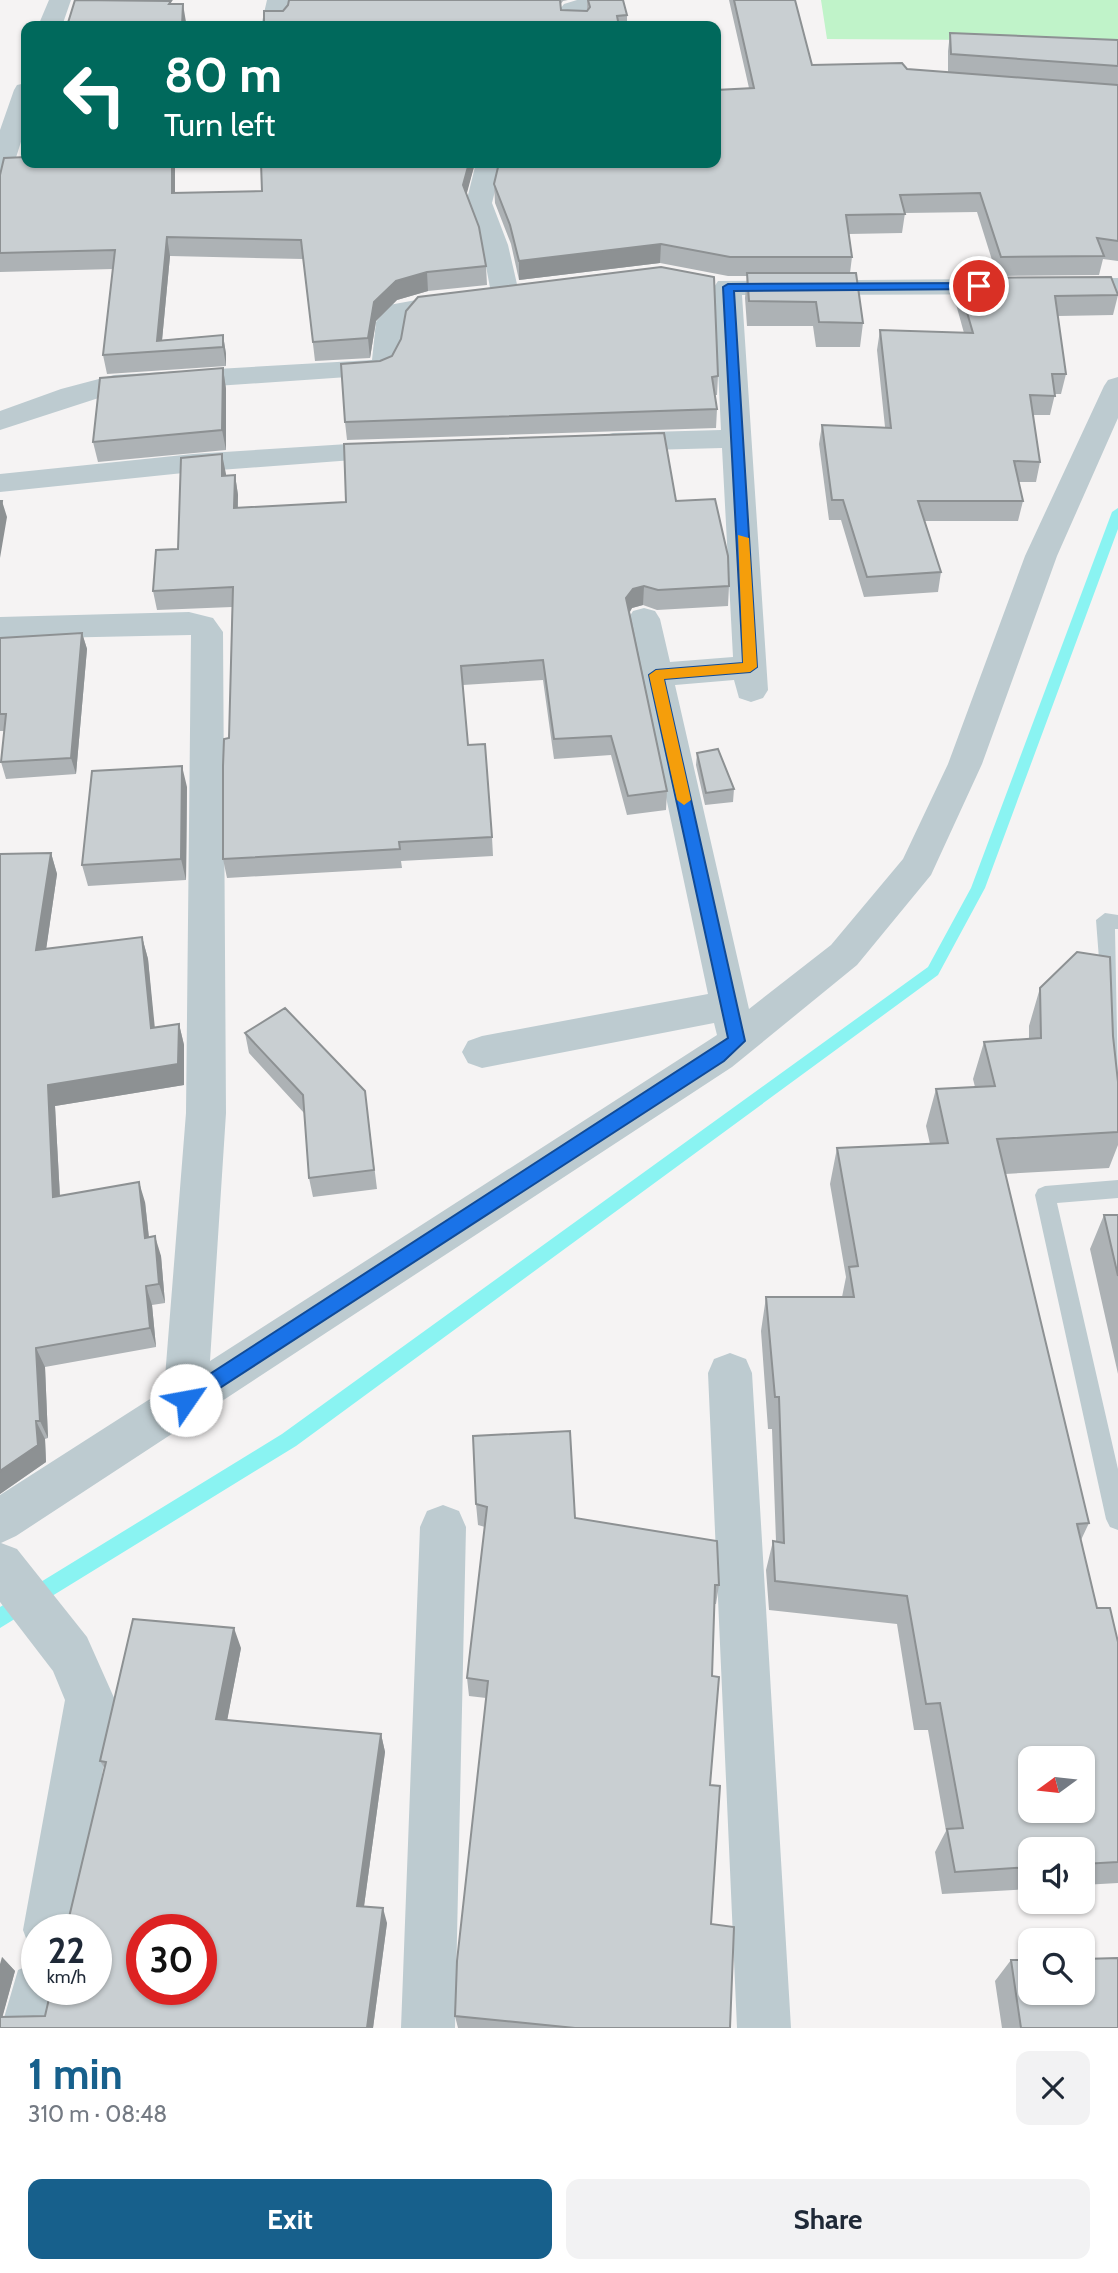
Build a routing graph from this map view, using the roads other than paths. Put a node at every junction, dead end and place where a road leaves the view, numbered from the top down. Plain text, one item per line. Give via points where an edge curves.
1 (60, 0) edge
2 (278, 0) edge
3 (601, 0) edge
4 (52, 21) edge
5 (274, 21) edge
6 (574, 21) edge
7 (21, 105) edge
8 (0, 167) edge
9 (488, 168) edge
10 (1118, 286) edge
11 (1118, 386) edge
12 (0, 421) edge
13 (736, 439) junction
14 (590, 443) edge
15 (429, 448) edge
16 (0, 483) edge
17 (644, 619) dead end
18 (0, 628) edge
19 (656, 675) junction
20 (1118, 922) edge
21 (733, 1023) junction
22 (482, 1052) dead end
23 (1118, 1076) edge
24 (1118, 1189) edge
25 (730, 1373) dead end
26 (186, 1400) junction
27 (1118, 1519) edge
28 (0, 1521) edge
29 (443, 1527) dead end
30 (3, 1567) edge
31 (52, 1914) edge
32 (33, 2005) edge
33 (28, 2028) edge
34 (428, 2028) edge
35 (764, 2028) edge

1 - 4 street
2 - 5 street
3 - 6 street via 572,9
7 - 8 street
9 - 12 street via 479,203 519,291 398,311 390,322 386,363 381,368 114,384
10 - 13 street via 717,285
11 - 21 street via 1041,556 965,764 918,866 844,955
13 - 14 street
13 - 19 street via 750,679
15 - 16 street via 206,462
17 - 19 street
18 - 26 street via 189,623 201,626 209,642 206,1113
19 - 21 street
20 - 23 lane via 1105,920
21 - 22 street
21 - 26 street via 718,1056
24 - 27 lane via 1045,1195
25 - 35 street
26 - 28 street
29 - 34 street
30 - 31 street via 70,1654 90,1699
32 - 33 street

